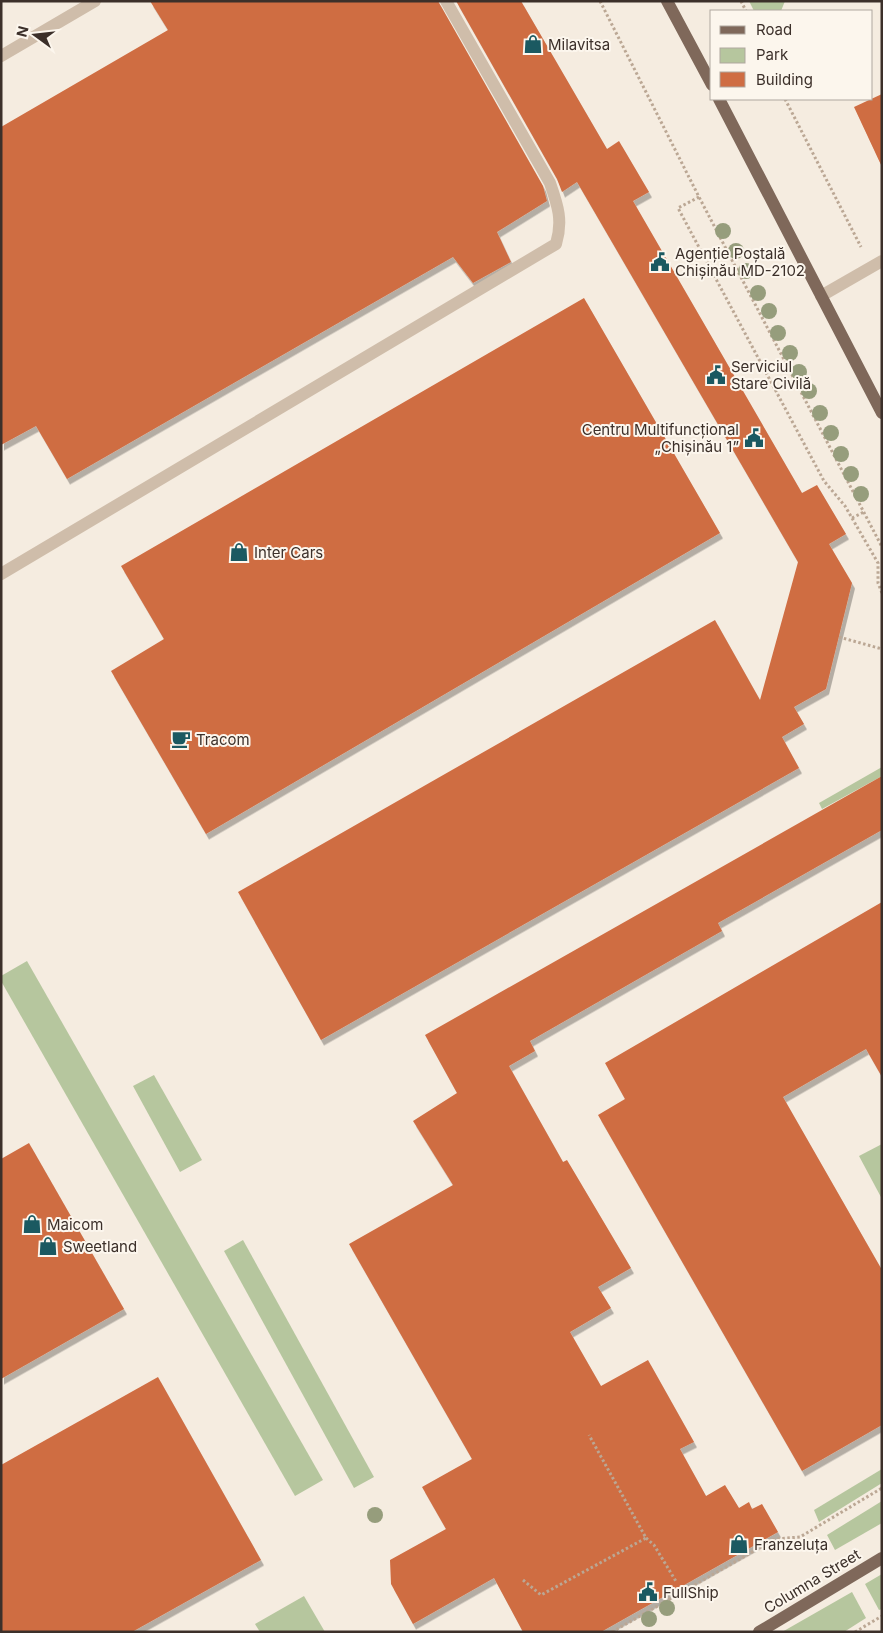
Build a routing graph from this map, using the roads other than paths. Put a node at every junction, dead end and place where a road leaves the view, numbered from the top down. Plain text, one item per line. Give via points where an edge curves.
1 (95, 1) edge
2 (446, 1) edge
3 (667, 1) edge
4 (1, 56) edge
5 (710, 81) edge
6 (720, 100) edge
7 (876, 264) edge
8 (821, 296) junction
9 (882, 413) edge
10 (1, 574) edge
11 (882, 1558) edge
12 (759, 1632) edge

1 - 4 street
2 - 10 street via 550,183 558,204 560,228 556,244
3 - 5 main road
6 - 8 main road
7 - 8 street
8 - 9 main road
11 - 12 main road, Columna Street

